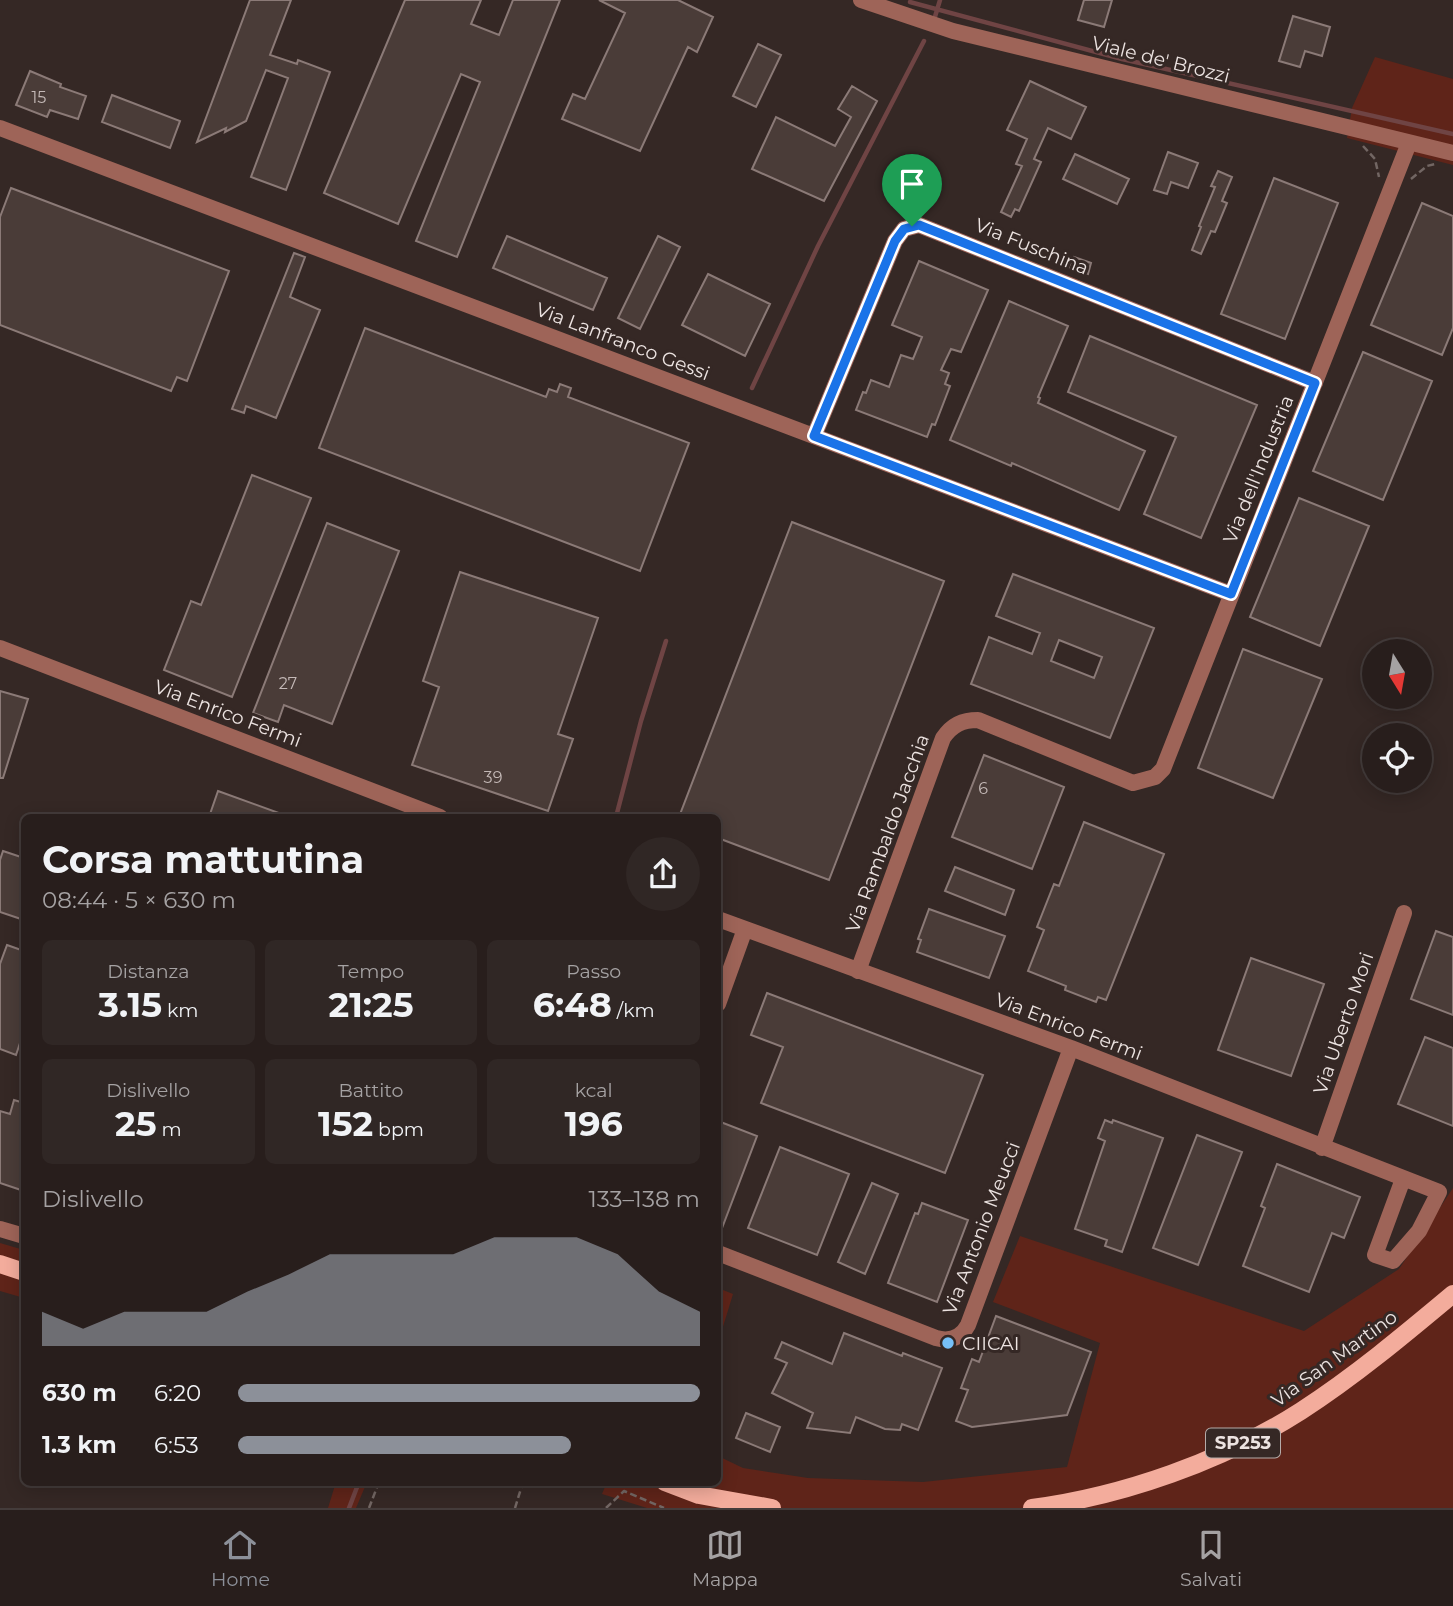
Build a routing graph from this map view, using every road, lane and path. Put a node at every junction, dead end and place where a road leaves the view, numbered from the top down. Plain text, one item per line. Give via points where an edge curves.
1 (861, 0) edge
2 (0, 128) edge
3 (1409, 143) junction
4 (1453, 153) edge
5 (1315, 383) junction
6 (814, 436) junction
7 (1231, 594) junction
8 (0, 648) edge
9 (1122, 780) joint
10 (432, 814) edge
11 (1404, 913) dead end
12 (721, 920) edge
13 (745, 929) junction
14 (858, 971) junction
15 (721, 996) edge
16 (1071, 1048) junction
17 (1322, 1148) junction
18 (1403, 1179) junction
19 (0, 1229) edge
20 (21, 1235) edge
21 (721, 1254) edge
22 (0, 1264) edge
23 (21, 1271) edge
24 (1453, 1294) edge
25 (377, 1486) edge
26 (522, 1486) edge
27 (675, 1486) edge
28 (369, 1508) edge
29 (515, 1508) edge
30 (606, 1508) edge
31 (664, 1508) edge
32 (772, 1508) edge
33 (1032, 1508) edge

1 - 3 street, Viale de' Brozzi via 953,31
2 - 6 street, Via Lanfranco Gessi
3 - 4 street, Viale de' Brozzi
3 - 5 street, Via dell'Industria
5 - 6 street, Via Fuschina via 919,225 904,229 895,241
5 - 7 street, Via dell'Industria
6 - 7 street, Via Lanfranco Gessi
7 - 9 street, Via dell'Industria via 1169,760 1145,782
8 - 10 street, Via Enrico Fermi
9 - 14 street, Via Rambaldo Jacchia via 978,720 957,723 943,738
11 - 17 street, Via Uberto Mori
12 - 13 street, Via Enrico Fermi
13 - 14 street, Via Enrico Fermi
13 - 15 street
14 - 16 street, Via Enrico Fermi
16 - 17 street, Via Enrico Fermi
16 - 21 street, Via Antonio Meucci via 968,1325 958,1337 936,1338
17 - 18 street, Via Enrico Fermi
18 - 18 street, Via Enrico Fermi via 1439,1192 1419,1231 1393,1261 1375,1255
19 - 20 street
22 - 23 main road
24 - 33 main road, Via San Martino / SP253 via 1388,1349 1300,1411 1244,1443 1116,1492
25 - 28 path
26 - 29 path
27 - 32 main road via 699,1495
30 - 31 path via 624,1491

